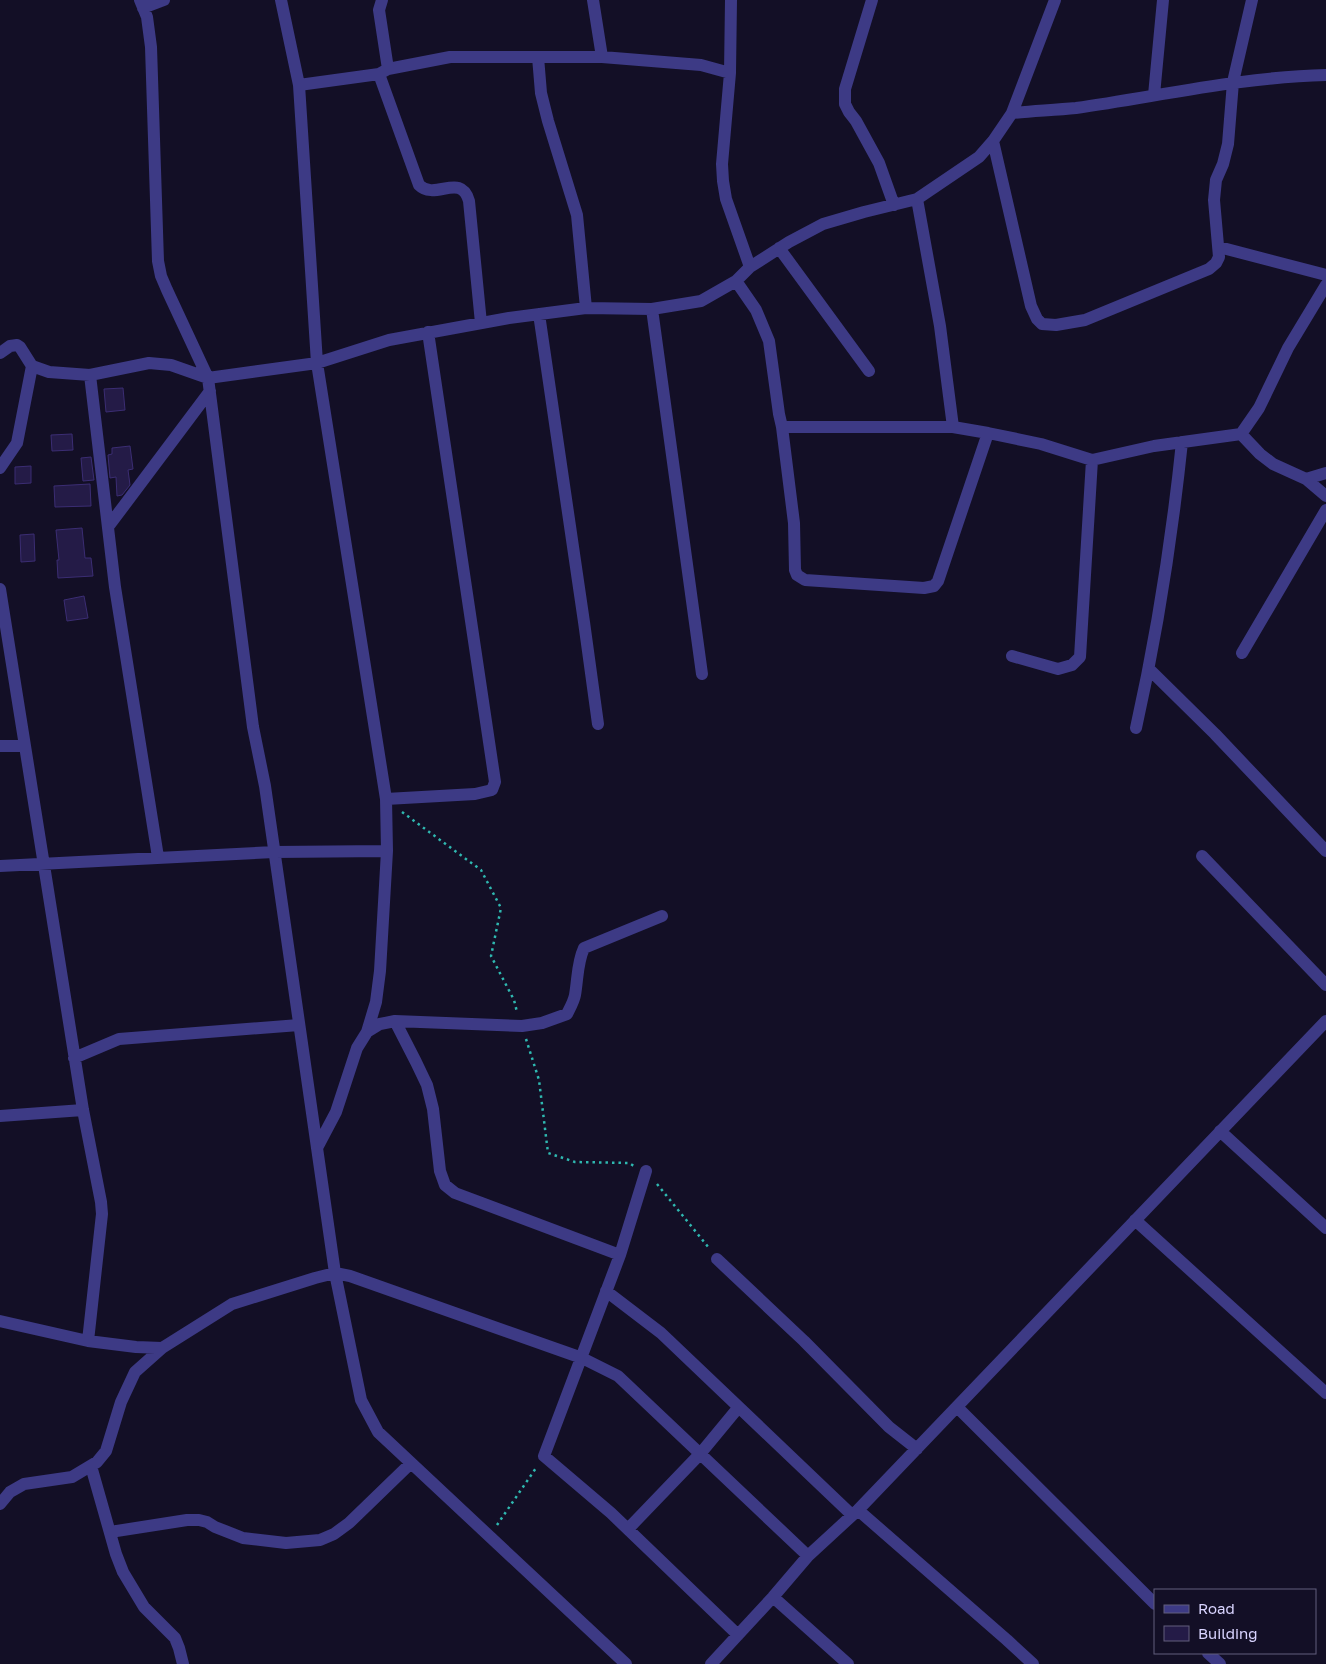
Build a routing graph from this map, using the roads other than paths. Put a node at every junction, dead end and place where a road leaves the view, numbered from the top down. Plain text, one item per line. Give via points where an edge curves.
1 (164, 0) edge
2 (281, 0) edge
3 (382, 0) edge
4 (593, 0) edge
5 (731, 0) edge
6 (872, 0) edge
7 (1056, 0) edge
8 (1162, 0) edge
9 (1252, 0) edge
10 (141, 4) edge
11 (538, 57) junction
12 (602, 57) junction
13 (384, 72) junction
14 (730, 73) junction
15 (1326, 75) edge
16 (1233, 82) junction
17 (299, 85) junction
18 (1154, 95) junction
19 (1012, 113) junction
20 (993, 141) junction
21 (917, 199) junction
22 (894, 205) junction
23 (1219, 247) junction
24 (779, 248) junction
25 (750, 268) junction
26 (1326, 276) edge
27 (736, 281) junction
28 (1326, 284) edge
29 (586, 308) junction
30 (652, 309) junction
31 (539, 314) junction
32 (481, 323) junction
33 (428, 332) junction
34 (0, 353) edge
35 (317, 363) junction
36 (32, 366) junction
37 (869, 371) dead end
38 (90, 375) junction
39 (209, 384) junction
40 (782, 427) junction
41 (953, 428) junction
42 (988, 433) junction
43 (1241, 434) junction
44 (1182, 442) junction
45 (1092, 460) junction
46 (0, 468) edge
47 (1326, 473) edge
48 (1306, 479) junction
49 (1326, 496) edge
50 (1326, 510) edge
51 (108, 527) junction
52 (0, 589) edge
53 (1242, 653) dead end
54 (1012, 656) dead end
55 (1149, 670) junction
56 (702, 674) dead end
57 (598, 724) dead end
58 (1136, 728) dead end
59 (0, 746) edge
60 (25, 746) junction
61 (386, 799) junction
62 (387, 851) junction
63 (1326, 851) edge
64 (274, 852) junction
65 (1202, 856) dead end
66 (158, 858) junction
67 (44, 864) junction
68 (0, 866) edge
69 (662, 916) dead end
70 (1326, 985) edge
71 (395, 1021) junction
72 (1326, 1021) edge
73 (299, 1025) junction
74 (367, 1032) junction
75 (74, 1058) junction
76 (83, 1110) junction
77 (0, 1116) edge
78 (1220, 1131) junction
79 (317, 1148) junction
80 (646, 1171) dead end
81 (1135, 1220) junction
82 (1326, 1228) edge
83 (620, 1255) junction
84 (717, 1259) dead end
85 (335, 1273) junction
86 (606, 1291) junction
87 (0, 1321) edge
88 (88, 1340) junction
89 (162, 1348) junction
90 (582, 1358) junction
91 (1326, 1393) edge
92 (957, 1407) junction
93 (738, 1408) junction
94 (917, 1449) junction
95 (700, 1454) junction
96 (411, 1463) junction
97 (91, 1466) junction
98 (0, 1504) edge
99 (855, 1513) junction
100 (628, 1529) junction
101 (110, 1532) junction
102 (808, 1556) junction
103 (773, 1597) junction
104 (1154, 1603) edge
105 (738, 1635) junction
106 (1209, 1654) edge
107 (183, 1664) edge
108 (626, 1664) edge
109 (711, 1664) edge
110 (848, 1664) edge
111 (1032, 1664) edge
112 (1220, 1664) edge

1 - 10 street
2 - 17 street
3 - 13 street via 379,10
4 - 12 street
5 - 14 street
6 - 22 street via 846,89 846,104 879,163
7 - 19 street
8 - 18 street
9 - 16 street
10 - 39 street via 147,18 151,46 158,260 161,276
11 - 12 street
11 - 13 street via 450,57
11 - 29 street via 543,103 577,215
12 - 14 street via 701,64
13 - 17 street
13 - 32 street via 418,185 429,191 457,188 466,191
14 - 25 street via 723,180 726,199
15 - 16 street
16 - 18 street
16 - 23 street via 1228,144 1216,180 1214,200
17 - 35 street
18 - 19 street via 1075,108
19 - 20 street
20 - 21 street via 979,157
20 - 23 street via 1031,306 1042,324 1085,320 1209,268 1219,257
21 - 22 street
21 - 41 street via 940,326
22 - 24 street via 823,224
23 - 26 street
24 - 25 street
24 - 37 street
25 - 27 street
27 - 30 street via 701,301
27 - 40 street via 756,310 769,340
28 - 43 street via 1288,348 1259,408
29 - 30 street
29 - 31 street
30 - 56 street
31 - 32 street
31 - 57 street
32 - 33 street
33 - 35 street via 389,340
33 - 61 street via 495,782 492,790 475,794
34 - 36 street via 17,345
35 - 39 street
35 - 61 street
36 - 38 street via 49,372
36 - 46 street via 18,443
38 - 39 street via 149,363 171,365
38 - 51 street
39 - 51 street
39 - 64 street via 253,727
40 - 41 street
40 - 42 street via 797,575 805,580 924,588 934,586 938,581
41 - 42 street
42 - 45 street via 1041,444
43 - 44 street
43 - 48 street via 1273,464
44 - 45 street
44 - 55 street
45 - 54 street via 1080,657 1072,665 1058,669
47 - 48 street
48 - 49 street
50 - 53 street
51 - 66 street
52 - 60 street
55 - 58 street
55 - 63 street
59 - 60 street
60 - 67 street
61 - 62 street
62 - 64 street
62 - 74 street via 380,971 376,1002
64 - 66 street
64 - 73 street
65 - 70 street
66 - 67 street
67 - 68 street
67 - 75 street
69 - 71 street via 584,948 576,974 575,997 567,1014 522,1026
71 - 74 street via 380,1024
71 - 83 street via 427,1085 445,1185 455,1193
72 - 78 street
73 - 75 street via 119,1038
73 - 79 street
74 - 79 street via 357,1048 336,1112
75 - 76 street
76 - 77 street
76 - 88 street via 102,1214
78 - 81 street
78 - 82 street
79 - 85 street
80 - 83 street
81 - 91 street
81 - 92 street
83 - 86 street
84 - 94 street via 804,1340 890,1428
85 - 89 street via 232,1304
85 - 90 street
85 - 96 street via 361,1400 378,1432
86 - 90 street
86 - 93 street via 661,1333
87 - 88 street
88 - 89 street via 136,1348
89 - 97 street via 136,1372 106,1451
90 - 95 street via 618,1376
90 - 100 street via 544,1456
92 - 94 street
92 - 104 street
93 - 95 street
93 - 99 street
94 - 99 street
95 - 100 street
95 - 102 street
96 - 101 street via 349,1523 320,1540 286,1543 243,1538 199,1520
96 - 108 street
97 - 98 street via 72,1477 24,1484 10,1492
97 - 101 street
99 - 102 street
99 - 111 street via 1008,1640
100 - 105 street
101 - 107 street via 123,1572 144,1607 175,1638
102 - 103 street
103 - 105 street
103 - 110 street
105 - 109 street
106 - 112 street

